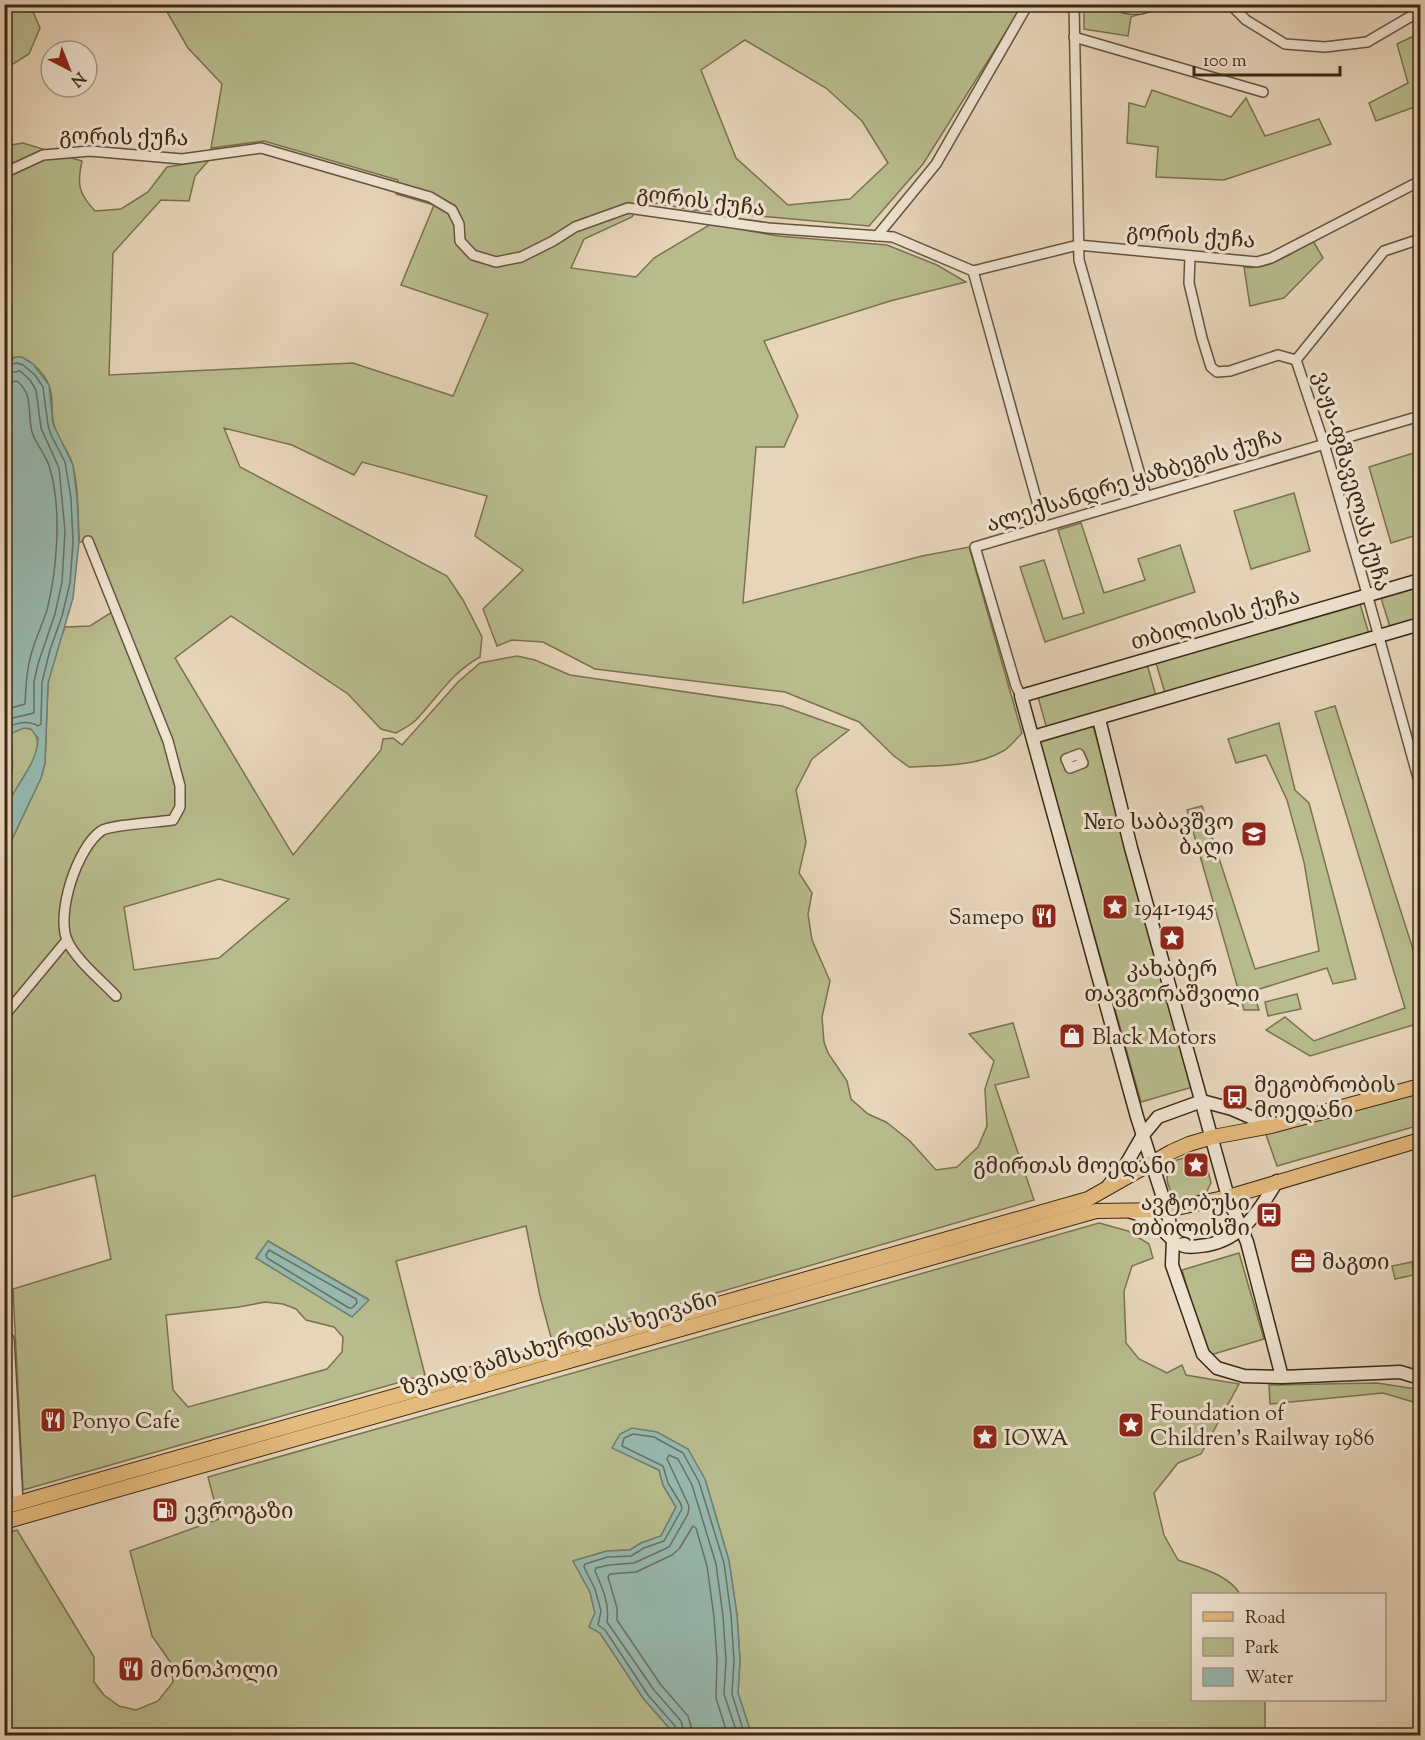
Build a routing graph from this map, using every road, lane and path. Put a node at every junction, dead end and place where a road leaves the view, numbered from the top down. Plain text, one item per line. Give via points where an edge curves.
1 (1029, 4) edge
2 (1074, 4) edge
3 (1115, 4) edge
4 (1154, 4) edge
5 (1230, 4) edge
6 (1420, 11) edge
7 (1074, 37) junction
8 (1263, 92) dead end
9 (4, 173) edge
10 (1420, 181) edge
11 (877, 236) junction
12 (1420, 239) edge
13 (1078, 245) junction
14 (1190, 257) junction
15 (974, 272) junction
16 (1296, 360) junction
17 (1420, 416) edge
18 (1324, 444) junction
19 (1146, 496) junction
20 (1044, 527) junction
21 (88, 541) dead end
22 (1420, 580) edge
23 (1367, 596) junction
24 (1420, 624) edge
25 (1378, 636) junction
26 (1021, 696) junction
27 (1099, 719) junction
28 (1033, 738) junction
29 (1418, 771) edge
30 (1420, 785) edge
31 (67, 940) junction
32 (116, 996) dead end
33 (4, 1016) edge
34 (1420, 1086) edge
35 (1202, 1101) junction
36 (1271, 1126) junction
37 (1143, 1135) junction
38 (1213, 1137) junction
39 (1420, 1140) edge
40 (1153, 1162) junction
41 (1277, 1181) junction
42 (1103, 1191) junction
43 (1228, 1197) junction
44 (1126, 1209) junction
45 (1167, 1210) junction
46 (1242, 1230) junction
47 (1173, 1240) junction
48 (686, 1320) junction
49 (640, 1333) junction
50 (4, 1334) edge
51 (1282, 1377) junction
52 (1420, 1378) edge
53 (18, 1503) junction
54 (4, 1507) edge
55 (4, 1522) edge

1 - 11 street via 936,164
2 - 7 street
3 - 4 street via 1124,9 1144,10
5 - 6 street via 1246,20 1285,44 1325,47 1367,42
7 - 8 street
7 - 13 street
9 - 11 street, გორის ქუჩა via 43,155 90,151 182,159 261,148 430,197 452,210 459,224 460,241 473,255 496,262 521,257 575,227 628,208 768,228
10 - 14 street, გორის ქუჩა via 1271,258 1257,262
11 - 15 street, გორის ქუჩა via 894,237
12 - 16 street, ვაჟა-ფშაველას ქუჩა via 1384,251
13 - 14 street, გორის ქუჩა
13 - 15 street, გორის ქუჩა
13 - 19 street
14 - 16 street via 1189,283 1211,367 1218,372 1230,371 1278,355
15 - 20 street
16 - 18 street, ვაჟა-ფშაველას ქუჩა
17 - 18 street, ალექსანდრე ყაზბეგის ქუჩა
18 - 19 street, ალექსანდრე ყაზბეგის ქუჩა
18 - 23 street, ვაჟა-ფშაველას ქუჩა
19 - 20 street, ალექსანდრე ყაზბეგის ქუჩა
20 - 26 street, ალექსანდრე ყაზბეგის ქუჩა via 975,547
21 - 31 street via 168,741 180,786 180,807 173,820 102,830 87,845 64,906
22 - 23 main road, თბილისის ქუჩა
23 - 25 street, ვაჟა-ფშაველას ქუჩა
23 - 26 main road, თბილისის ქუჩა
24 - 25 main road
25 - 27 main road
25 - 29 street, ვაჟა-ფშაველას ქუჩა
26 - 28 main road
27 - 28 main road
27 - 35 main road
28 - 37 main road
29 - 30 street, ვაჟა-ფშაველას ქუჩა
31 - 32 street
31 - 33 street
34 - 36 main road
35 - 36 main road
35 - 37 main road via 1158,1117
35 - 38 main road
36 - 38 main road
37 - 40 main road
37 - 42 main road via 1125,1167
38 - 40 main road
38 - 43 main road
39 - 41 main road
40 - 42 main road
40 - 45 main road
41 - 43 main road
41 - 46 main road
42 - 48 main road, ზვიად გამსახურდიას ხეივანი via 1088,1199
43 - 45 main road
43 - 46 main road
44 - 45 main road
44 - 47 main road via 1153,1221
44 - 48 main road, ზვიად გამსახურდიას ხეივანი via 1096,1211
45 - 47 main road
46 - 47 main road via 1215,1244 1184,1246
46 - 51 main road
47 - 51 main road via 1172,1265 1208,1362 1244,1376
48 - 49 main road, ზვიად გამსახურდიას ხეივანი
49 - 53 main road, ზვიად გამსახურდიას ხეივანი
49 - 55 main road, ზვიად გამსახურდიას ხეივანი
50 - 53 street via 9,1339
51 - 52 main road via 1400,1372
53 - 54 main road, ზვიად გამსახურდიას ხეივანი

